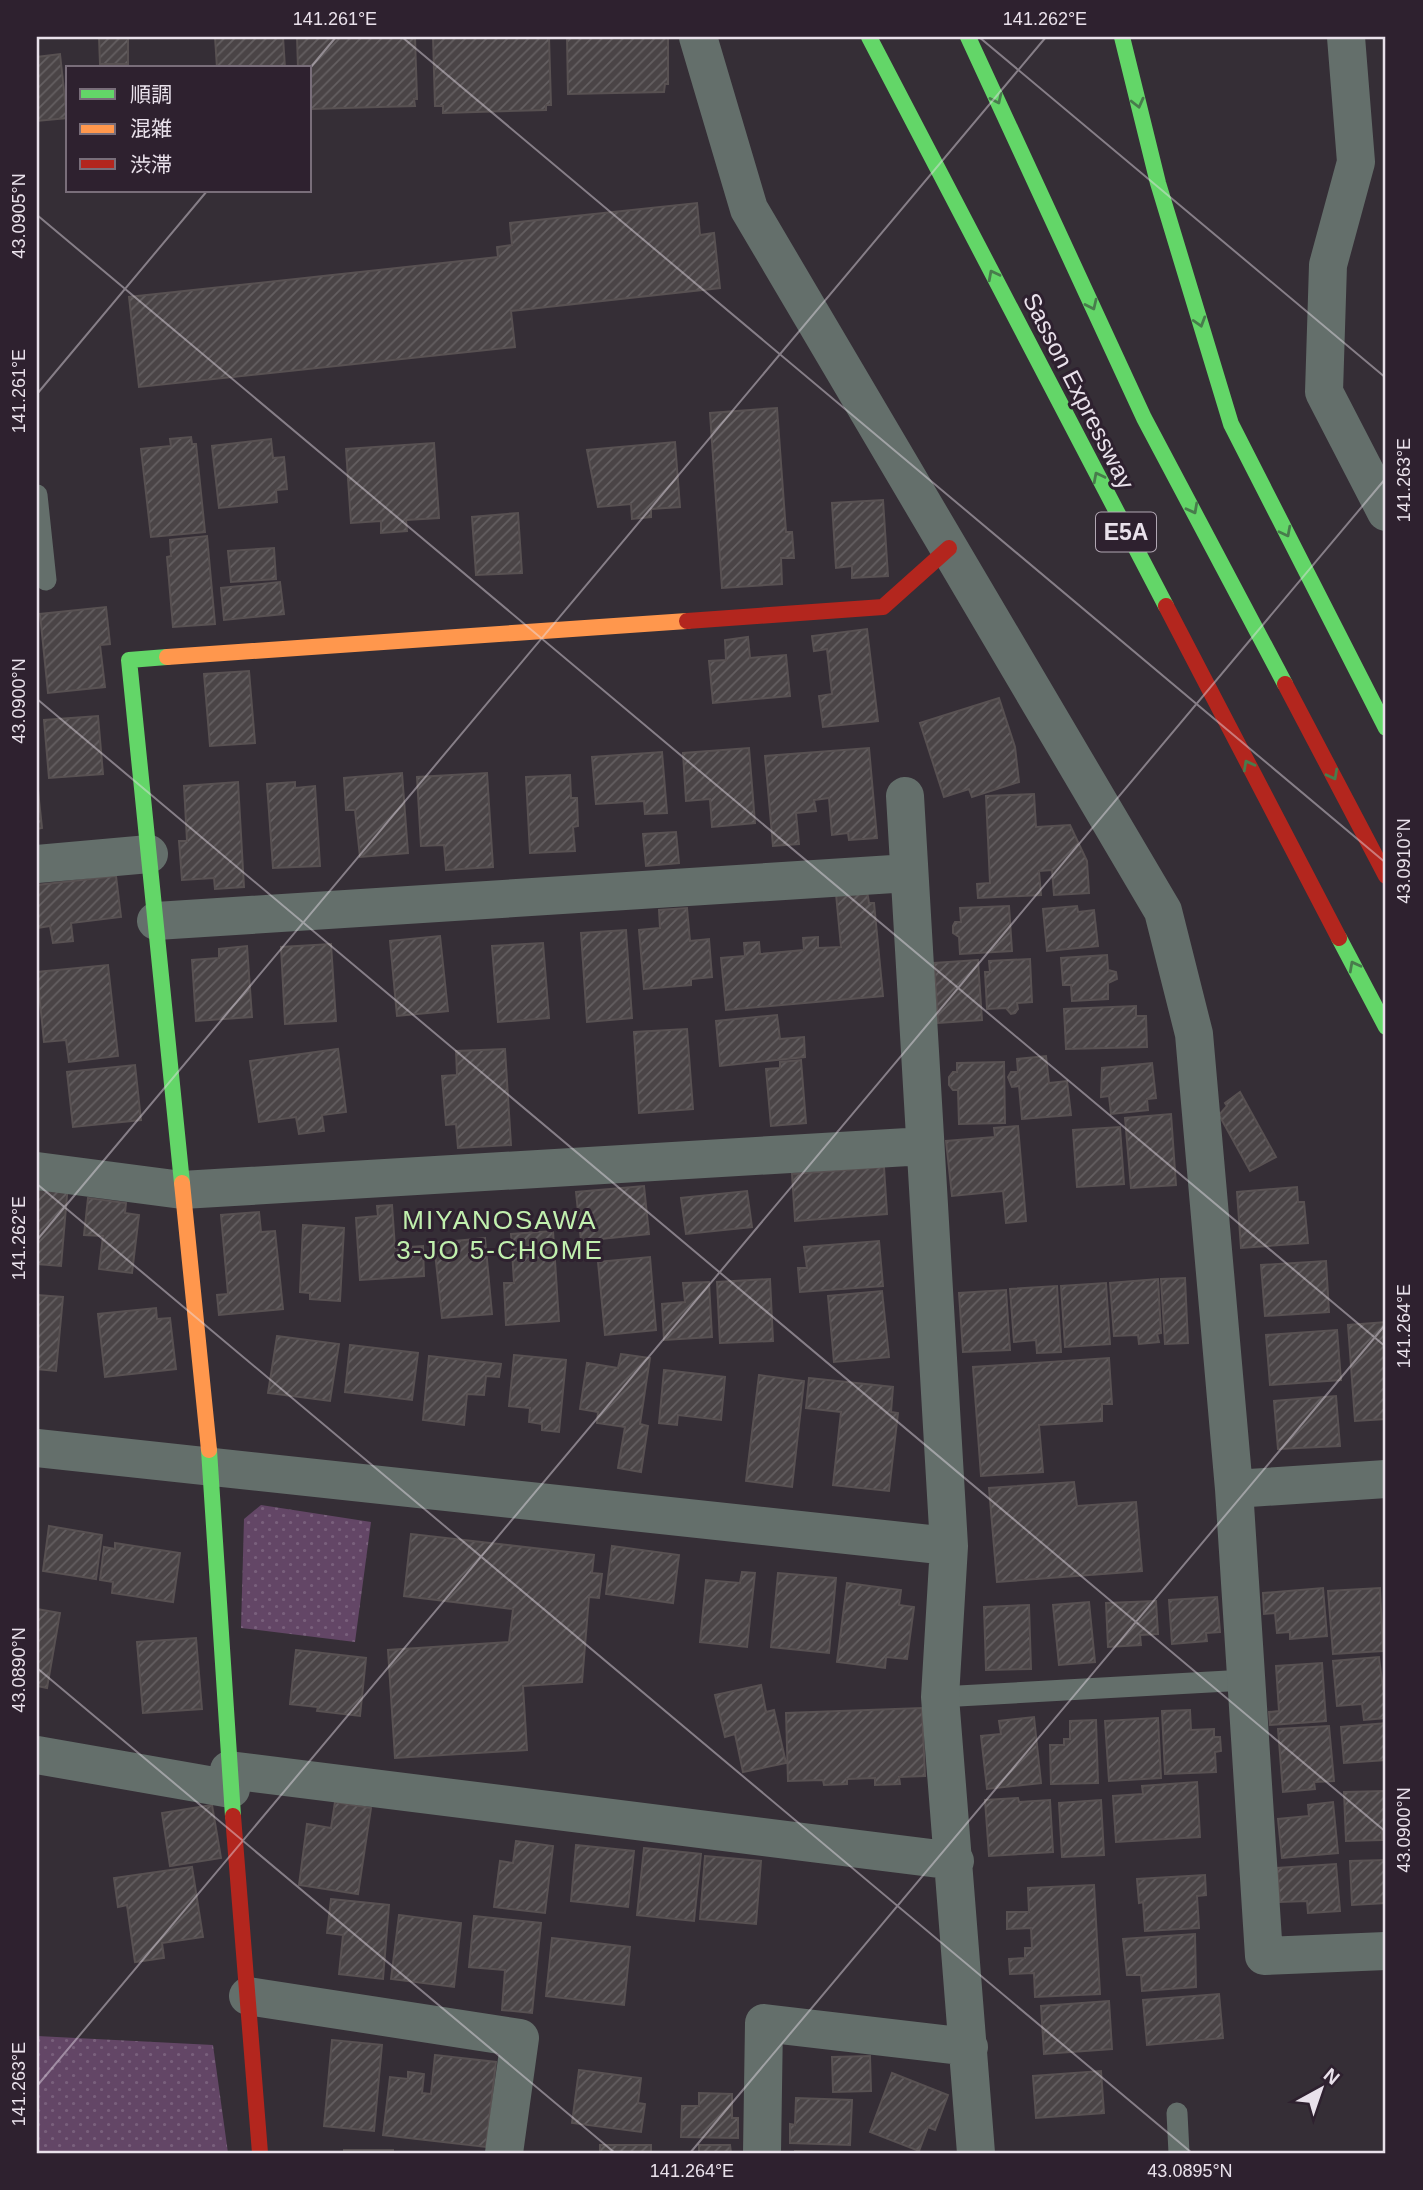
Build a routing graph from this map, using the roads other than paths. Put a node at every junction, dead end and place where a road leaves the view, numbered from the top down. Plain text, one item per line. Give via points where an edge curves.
1 (698, 37) edge
2 (869, 37) edge
3 (968, 37) edge
4 (1122, 37) edge
5 (1346, 37) edge
6 (37, 495) edge
7 (1386, 512) edge
8 (949, 548) junction
9 (46, 580) dead end
10 (1386, 728) edge
11 (905, 796) dead end
12 (149, 854) junction
13 (37, 864) edge
14 (909, 873) junction
15 (1386, 876) edge
16 (156, 921) junction
17 (1386, 1027) edge
18 (925, 1146) junction
19 (37, 1171) edge
20 (182, 1190) junction
21 (37, 1448) edge
22 (211, 1467) junction
23 (1386, 1479) edge
24 (1234, 1489) junction
25 (949, 1546) junction
26 (1246, 1680) junction
27 (940, 1697) junction
28 (37, 1755) edge
29 (230, 1779) junction
30 (955, 1861) junction
31 (1386, 1951) edge
32 (248, 1996) junction
33 (969, 2047) junction
34 (1177, 2113) dead end
35 (260, 2153) edge
36 (505, 2153) edge
37 (762, 2153) edge
38 (976, 2153) edge
39 (1179, 2153) edge

1 - 8 street via 750,209
17 -> 2 main road, Sasson Expressway / E5A
3 -> 15 main road, Sasson Expressway / E5A via 1144,418
4 -> 10 main road via 1157,183 1231,424
5 - 7 street via 1356,162 1328,265 1324,392
6 - 9 lane
8 - 12 main road via 883,607 129,660
8 - 24 street via 1163,911 1194,1034
11 - 14 street
12 - 13 street
12 - 16 main road
14 - 16 street
14 - 18 street
16 - 20 main road
18 - 20 street
18 - 25 street
19 - 20 street
20 - 22 main road
21 - 22 street
22 - 25 street
22 - 29 main road
23 - 24 street
24 - 26 street
25 - 27 street
26 - 27 lane
26 - 31 street via 1264,1956
27 - 30 street
28 - 29 street
29 - 30 street
29 - 32 main road
30 - 33 street
32 - 35 main road
32 - 36 street via 520,2038
33 - 37 street via 764,2023
33 - 38 street
34 - 39 lane

